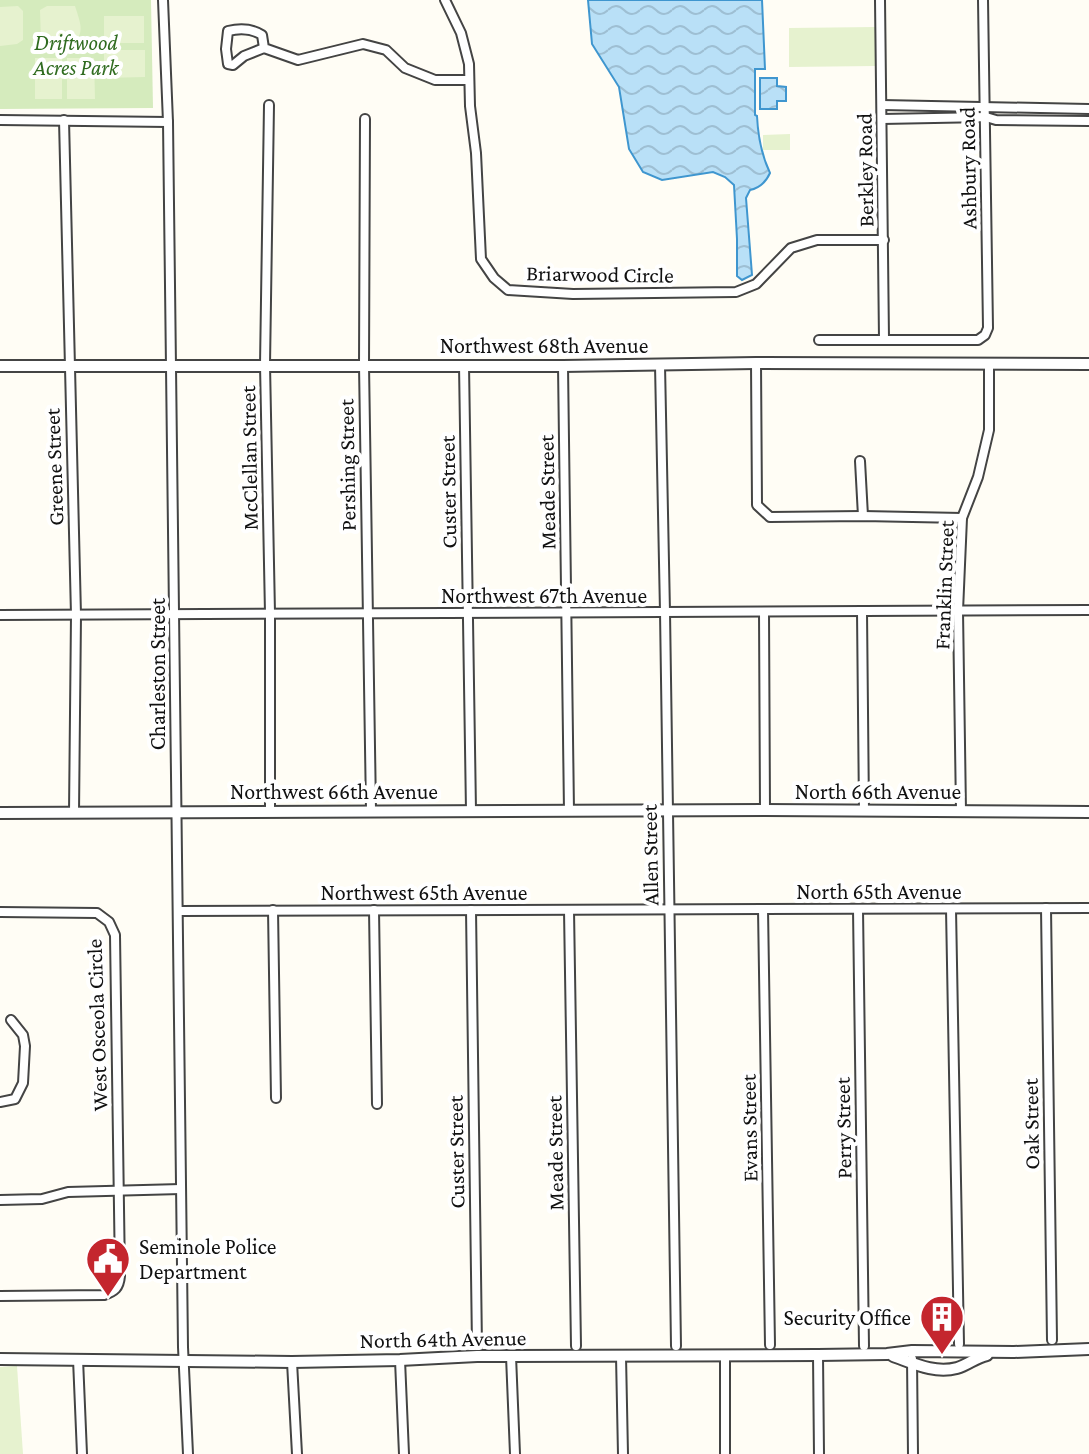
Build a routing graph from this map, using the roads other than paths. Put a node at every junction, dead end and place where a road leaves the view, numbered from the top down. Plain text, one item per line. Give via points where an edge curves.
1 (163, 0) edge
2 (445, 0) edge
3 (880, 0) edge
4 (983, 0) edge
5 (264, 48) junction
6 (469, 80) junction
7 (269, 105) dead end
8 (882, 105) junction
9 (986, 106) junction
10 (1089, 109) edge
11 (986, 117) junction
12 (365, 119) dead end
13 (882, 119) junction
14 (0, 120) edge
15 (64, 120) junction
16 (1089, 121) edge
17 (168, 122) junction
18 (884, 240) junction
19 (884, 339) junction
20 (819, 340) dead end
21 (756, 363) junction
22 (989, 364) junction
23 (1089, 364) edge
24 (265, 365) junction
25 (364, 365) junction
26 (464, 365) junction
27 (660, 365) junction
28 (0, 366) edge
29 (69, 366) junction
30 (171, 366) junction
31 (563, 366) junction
32 (860, 461) dead end
33 (863, 516) junction
34 (962, 518) junction
35 (1089, 610) edge
36 (958, 611) junction
37 (567, 612) junction
38 (665, 612) junction
39 (764, 612) junction
40 (862, 612) junction
41 (270, 613) junction
42 (368, 613) junction
43 (468, 613) junction
44 (175, 614) junction
45 (0, 615) edge
46 (76, 615) junction
47 (371, 810) junction
48 (765, 810) junction
49 (270, 811) junction
50 (471, 811) junction
51 (569, 811) junction
52 (668, 811) junction
53 (864, 811) junction
54 (961, 811) junction
55 (176, 812) junction
56 (1089, 812) edge
57 (0, 813) edge
58 (74, 813) junction
59 (1046, 908) junction
60 (1089, 908) edge
61 (763, 909) junction
62 (858, 909) junction
63 (951, 909) junction
64 (273, 910) junction
65 (374, 910) junction
66 (471, 910) junction
67 (569, 910) junction
68 (669, 910) junction
69 (179, 911) junction
70 (0, 912) edge
71 (11, 1020) dead end
72 (276, 1098) dead end
73 (0, 1102) edge
74 (377, 1104) dead end
75 (181, 1189) junction
76 (120, 1191) junction
77 (0, 1200) edge
78 (0, 1296) edge
79 (1052, 1340) dead end
80 (959, 1344) dead end
81 (770, 1345) dead end
82 (477, 1346) dead end
83 (576, 1346) dead end
84 (676, 1346) dead end
85 (864, 1346) dead end
86 (1089, 1349) edge
87 (1006, 1351) junction
88 (725, 1355) junction
89 (818, 1355) junction
90 (511, 1356) junction
91 (621, 1356) junction
92 (912, 1356) junction
93 (0, 1359) edge
94 (78, 1359) junction
95 (184, 1360) junction
96 (400, 1360) junction
97 (292, 1362) junction
98 (82, 1454) edge
99 (188, 1454) edge
100 (297, 1454) edge
101 (404, 1454) edge
102 (515, 1454) edge
103 (623, 1454) edge
104 (725, 1454) edge
105 (819, 1454) edge
106 (913, 1454) edge

1 - 17 street, Charleston Street
2 - 6 street, Briarwood Circle via 461,33
3 - 8 street, Berkley Road
4 - 9 street, Ashbury Road
5 - 5 street via 256,31 228,31 228,64
5 - 6 street via 298,60 363,44 386,50 405,68 435,80
6 - 18 street, Briarwood Circle via 481,259 508,290 736,292 756,284 791,248 817,240
7 - 24 street, McClellan Street
8 - 9 street
8 - 13 street, Berkley Road
9 - 10 street
9 - 11 street, Ashbury Road
11 - 13 street
11 - 16 street
11 - 19 street, Ashbury Road via 985,335 978,340
12 - 25 street, Pershing Street
13 - 18 street, Berkley Road
14 - 15 street
15 - 17 street
15 - 29 street, Greene Street
17 - 30 street, Charleston Street
18 - 19 street, Berkley Road
19 - 20 street
21 - 22 street, Northwest 68th Avenue
21 - 27 street, Northwest 68th Avenue
21 - 33 street via 757,505 770,517
22 - 23 street, Northwest 68th Avenue
22 - 34 street, Franklin Street via 989,430
24 - 25 street, Northwest 68th Avenue
24 - 30 street, Northwest 68th Avenue
24 - 41 street, McClellan Street
25 - 26 street, Northwest 68th Avenue
25 - 42 street, Pershing Street
26 - 31 street, Northwest 68th Avenue
26 - 43 street, Custer Street
27 - 31 street, Northwest 68th Avenue
27 - 38 street, Allen Street
28 - 29 street, Northwest 68th Avenue
29 - 30 street, Northwest 68th Avenue
29 - 46 street, Greene Street
30 - 44 street, Charleston Street
31 - 37 street, Meade Street
32 - 33 street
33 - 34 street
34 - 36 street, Franklin Street
35 - 36 street, Northwest 67th Avenue
36 - 40 street, Northwest 67th Avenue
36 - 54 street, Franklin Street
37 - 38 street, Northwest 67th Avenue
37 - 43 street, Northwest 67th Avenue
37 - 51 street, Meade Street
38 - 39 street, Northwest 67th Avenue
38 - 52 street, Allen Street
39 - 40 street, Northwest 67th Avenue
39 - 48 street
40 - 53 street
41 - 42 street, Northwest 67th Avenue
41 - 44 street, Northwest 67th Avenue
41 - 49 street, McClellan Street
42 - 43 street, Northwest 67th Avenue
42 - 47 street, Pershing Street
43 - 50 street, Custer Street
44 - 46 street, Northwest 67th Avenue
44 - 55 street, Charleston Street
45 - 46 street, Northwest 67th Avenue
46 - 58 street, Greene Street
47 - 49 street, Northwest 66th Avenue
47 - 50 street, Northwest 66th Avenue
48 - 52 street, North 66th Avenue
48 - 53 street, North 66th Avenue
49 - 55 street, Northwest 66th Avenue
50 - 51 street, Northwest 66th Avenue
51 - 52 street, Northwest 66th Avenue
52 - 68 street, Allen Street
53 - 54 street, North 66th Avenue
54 - 56 street, North 66th Avenue
55 - 58 street, Northwest 66th Avenue
55 - 69 street, Charleston Street
57 - 58 street, Northwest 66th Avenue
59 - 60 street, North 65th Avenue
59 - 63 street, North 65th Avenue
59 - 79 street, Oak Street
61 - 62 street, North 65th Avenue
61 - 68 street, North 65th Avenue
61 - 81 street, Evans Street
62 - 63 street, North 65th Avenue
62 - 85 street, Perry Street
63 - 80 street
64 - 65 street, Northwest 65th Avenue
64 - 69 street, Northwest 65th Avenue
64 - 72 street
65 - 66 street, Northwest 65th Avenue
65 - 74 street
66 - 67 street, Northwest 65th Avenue
66 - 82 street, Custer Street
67 - 68 street, Northwest 65th Avenue
67 - 83 street, Meade Street
68 - 84 street, Allen Street
69 - 75 street, Charleston Street
70 - 76 street, West Osceola Circle via 97,913 115,935
71 - 73 street via 23,1035 23,1083 15,1099
75 - 76 street
75 - 95 street, Charleston Street
76 - 77 street
76 - 78 street via 120,1276 114,1292
86 - 87 street, North 64th Avenue
87 - 92 street, North 64th Avenue
87 - 92 street, North 64th Avenue via 946,1370 923,1368
88 - 89 street, North 64th Avenue
88 - 91 street, North 64th Avenue
88 - 104 street
89 - 92 street, North 64th Avenue
89 - 105 street
90 - 91 street, North 64th Avenue
90 - 96 street, North 64th Avenue
90 - 102 street
91 - 103 street
92 - 106 street
93 - 94 street, North 64th Avenue
94 - 95 street, North 64th Avenue
94 - 98 street
95 - 97 street, North 64th Avenue
95 - 99 street, Charleston Street
96 - 97 street, North 64th Avenue
96 - 101 street
97 - 100 street

